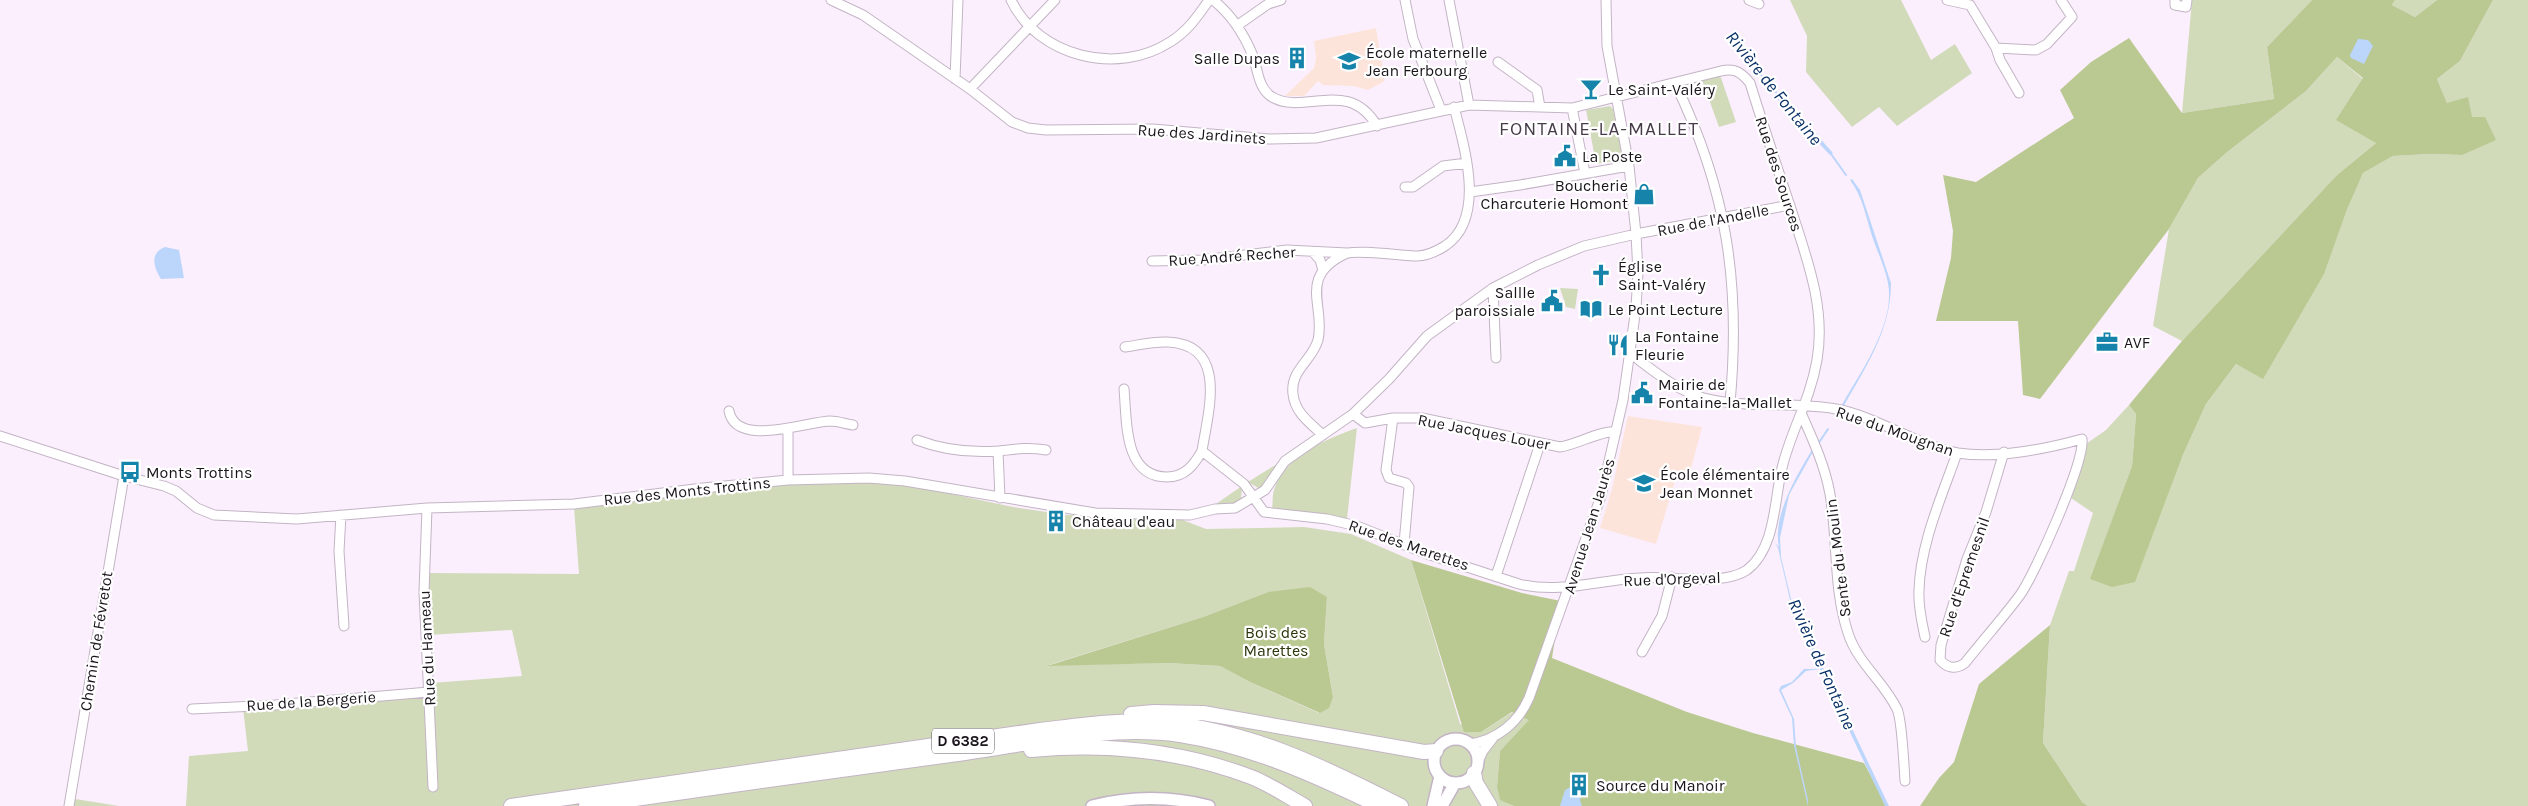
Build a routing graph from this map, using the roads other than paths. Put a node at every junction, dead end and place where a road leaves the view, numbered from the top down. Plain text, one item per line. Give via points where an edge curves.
1 (831, 0) edge
2 (958, 0) edge
3 (1011, 0) edge
4 (1055, 0) edge
5 (1209, 0) edge
6 (1213, 0) edge
7 (1281, 0) edge
8 (1405, 0) edge
9 (1449, 0) edge
10 (1606, 0) edge
11 (1749, 0) edge
12 (1946, 0) edge
13 (2061, 0) edge
14 (2175, 0) edge
15 (2187, 0) edge
16 (1759, 4) dead end
17 (1238, 25) junction
18 (1030, 27) junction
19 (1996, 48) junction
20 (1498, 62) dead end
21 (956, 79) junction
22 (1675, 83) junction
23 (970, 89) junction
24 (2019, 93) dead end
25 (1616, 98) junction
26 (1469, 104) junction
27 (1454, 107) junction
28 (1540, 107) junction
29 (1572, 108) junction
30 (1441, 110) junction
31 (1377, 126) junction
32 (1467, 163) junction
33 (1629, 166) junction
34 (1584, 173) junction
35 (1405, 186) dead end
36 (1470, 192) junction
37 (1790, 205) junction
38 (1723, 218) junction
39 (1636, 234) junction
40 (1313, 252) junction
41 (1346, 253) junction
42 (1152, 261) dead end
43 (1323, 270) junction
44 (1493, 288) junction
45 (1126, 347) dead end
46 (1630, 356) junction
47 (1496, 358) dead end
48 (1124, 389) dead end
49 (1730, 402) junction
50 (1806, 405) junction
51 (729, 411) dead end
52 (1353, 414) junction
53 (1802, 415) junction
54 (1392, 418) junction
55 (853, 425) dead end
56 (788, 428) junction
57 (1616, 432) junction
58 (1323, 435) junction
59 (0, 436) edge
60 (2082, 439) joint
61 (917, 440) dead end
62 (1540, 444) junction
63 (1046, 450) dead end
64 (998, 451) junction
65 (1202, 451) junction
66 (2004, 452) junction
67 (1957, 453) junction
68 (124, 476) junction
69 (788, 480) junction
70 (1000, 498) junction
71 (1252, 498) junction
72 (427, 508) junction
73 (341, 515) junction
74 (1404, 544) junction
75 (1496, 576) junction
76 (1672, 577) junction
77 (1570, 588) junction
78 (344, 626) dead end
79 (1925, 637) dead end
80 (1642, 652) dead end
81 (429, 692) junction
82 (192, 709) dead end
83 (1495, 736) junction
84 (946, 744) junction
85 (1470, 744) junction
86 (1436, 751) junction
87 (869, 766) junction
88 (1476, 768) junction
89 (1440, 776) junction
90 (1905, 781) dead end
91 (1455, 783) junction
92 (434, 787) dead end
93 (69, 806) edge
94 (512, 806) edge
95 (586, 806) edge
96 (1092, 806) edge
97 (1209, 806) edge
98 (1305, 806) edge
99 (1378, 806) edge
100 (1401, 806) edge
101 (1433, 806) edge
102 (1442, 806) edge
103 (1490, 806) edge

1 - 21 street, Rue des Jardinets via 863,15
2 - 21 street
3 - 18 street
4 - 18 street
5 - 18 street via 1194,23 1170,42 1143,55 1113,60 1083,57 1054,46
6 - 17 street
7 - 17 street via 1268,4
8 - 30 street via 1413,39
9 - 26 street
10 - 25 street, Avenue Jean Jaurès via 1607,46
11 - 16 street
12 - 19 street via 1970,6
13 - 19 street via 2072,17 2047,44 2036,50
14 - 15 street via 2174,5 2186,7
17 - 31 street via 1253,56 1263,88 1270,95 1286,102 1334,99 1348,102 1371,115
18 - 23 street
19 - 24 street
20 - 28 street via 1537,90
21 - 23 street, Rue des Jardinets
22 - 25 street, Rue des Sources
22 - 37 street, Rue des Sources via 1731,69 1744,76 1750,83
22 - 38 street via 1704,148
23 - 31 street, Rue des Jardinets via 1012,122 1046,130 1153,129 1269,139 1316,138
25 - 29 street, Rue des Jardinets
25 - 33 street, Avenue Jean Jaurès
26 - 27 street, Rue des Jardinets
26 - 28 street, Rue des Jardinets
27 - 30 street, Rue des Jardinets
27 - 32 street, Rue André Recher
28 - 29 street, Rue des Jardinets
29 - 34 street
30 - 31 street, Rue des Jardinets
32 - 35 street via 1442,166 1413,187
32 - 36 street, Rue André Recher
33 - 34 street
33 - 39 street, Avenue Jean Jaurès
34 - 36 street
36 - 41 street, Rue André Recher via 1463,224 1449,243 1437,252 1419,256
37 - 38 street, Rue de l'Andelle
37 - 50 street, Rue des Sources via 1818,300 1818,359
38 - 39 street, Rue de l'Andelle
38 - 49 street via 1733,287 1735,340
39 - 44 street, Rue de l'Andelle via 1584,246
39 - 46 street, Avenue Jean Jaurès via 1638,290
40 - 41 street, Rue André Recher
40 - 42 street, Rue André Recher via 1260,252 1202,260
40 - 43 street, Rue André Recher
41 - 43 street
43 - 58 street via 1316,289 1318,341 1297,371 1292,394 1296,408
44 - 47 street
44 - 52 street, Rue des Monts Trottins via 1427,336
45 - 65 street via 1167,342 1185,345 1201,356 1209,370 1211,387
46 - 49 street, Rue du Mougnan via 1681,389 1702,398
46 - 57 street, Avenue Jean Jaurès
48 - 65 street via 1130,445 1142,469 1160,477 1171,477 1194,466
49 - 50 street, Rue du Mougnan
50 - 53 street, Rue d'Orgeval
50 - 67 street, Rue du Mougnan via 1846,412
51 - 56 street via 736,426 748,430
52 - 54 street, Rue Jacques Louer via 1366,423
52 - 58 street, Rue des Monts Trottins
53 - 76 street, Rue d'Orgeval via 1782,467 1767,540 1755,561 1747,569 1727,578
53 - 90 street, Sente du Moulin via 1830,495 1843,616 1854,648 1898,711
54 - 62 street, Rue Jacques Louer via 1443,421
54 - 74 street via 1386,470 1389,478 1409,487
55 - 56 street via 832,421
56 - 69 street
57 - 62 street, Rue Jacques Louer via 1609,430 1574,445
57 - 77 street, Avenue Jean Jaurès via 1601,496
58 - 71 street, Rue des Monts Trottins via 1285,462 1272,483
59 - 68 street, Rue des Monts Trottins
60 - 66 street, Rue du Mougnan
60 - 66 street, Rue d'Epremesnil via 2069,487 2046,544 2021,593 1965,663 1949,667 1940,660 1941,645
61 - 64 street via 967,451
62 - 75 street
63 - 64 street via 1029,447
64 - 70 street
65 - 71 street, Rue des Marettes via 1244,484
66 - 67 street, Rue du Mougnan
67 - 79 street via 1922,561 1918,591
68 - 73 street, Rue des Monts Trottins via 176,491 197,508 214,515 297,519
68 - 93 street, Chemin de Févretot
69 - 70 street, Rue des Monts Trottins via 869,478 906,481
69 - 72 street, Rue des Monts Trottins via 574,504
70 - 71 street, Rue des Monts Trottins via 1095,513 1190,514 1235,508
71 - 74 street, Rue des Marettes via 1267,513 1342,522
72 - 73 street, Rue des Monts Trottins
72 - 81 street, Rue du Hameau via 424,592
73 - 78 street via 339,551
74 - 75 street, Rue des Marettes
75 - 77 street, Rue des Marettes via 1532,587
76 - 77 street, Rue d'Orgeval via 1636,578
76 - 80 street via 1662,616
77 - 83 street, Avenue Jean Jaurès via 1524,710
81 - 82 street, Rue de la Bergerie
81 - 92 street, Rue du Hameau
83 - 85 street, Avenue Jean Jaurès
83 - 88 street, Avenue Jean Jaurès via 1483,751
84 - 86 highway via 1067,720 1154,712 1213,715 1424,752
84 - 94 highway, D 6382
84 - 100 highway, D 6382 via 1116,722 1204,728 1287,751
85 - 86 main road via 1459,739 1448,740
85 - 88 main road via 1474,749
86 - 89 main road via 1434,764
87 - 95 highway, D 6382
87 - 98 highway via 1069,747 1130,748 1197,759 1252,777
87 - 99 highway, D 6382 via 1068,736 1137,731 1178,735 1247,750 1316,776
88 - 91 main road via 1462,782
88 - 103 highway via 1476,783
89 - 91 main road
89 - 101 main road
91 - 102 main road
96 - 97 main road via 1126,799 1164,797

